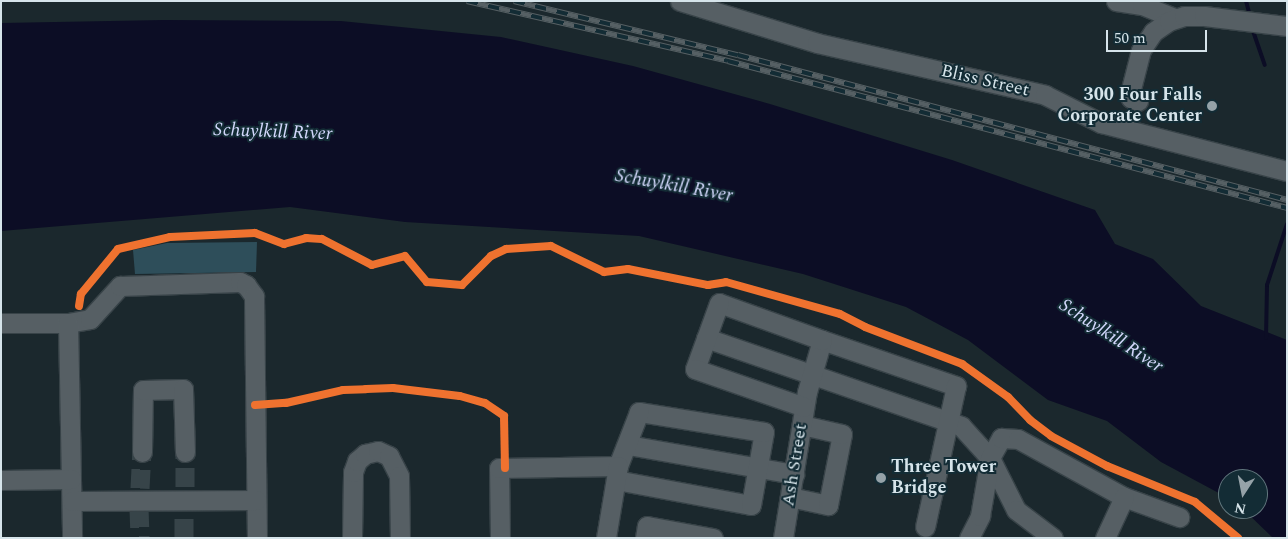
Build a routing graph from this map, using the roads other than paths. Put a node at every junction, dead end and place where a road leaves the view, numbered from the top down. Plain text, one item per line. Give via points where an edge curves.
1 (680, 1) edge
2 (1116, 1) edge
3 (1176, 10) edge
4 (1287, 26) edge
5 (1138, 101) dead end
6 (1287, 171) edge
7 (1, 323) edge
8 (68, 323) junction
9 (706, 338) junction
10 (822, 340) junction
11 (806, 400) junction
12 (948, 421) junction
13 (628, 445) junction
14 (142, 452) tunnel mouth
15 (185, 452) tunnel mouth
16 (990, 458) junction
17 (758, 467) junction
18 (617, 473) junction
19 (794, 474) junction
20 (1, 480) edge
21 (71, 480) junction
22 (790, 497) junction
23 (1124, 497) junction
24 (256, 500) junction
25 (72, 501) junction
26 (1179, 517) dead end
27 (925, 527) dead end
28 (72, 538) edge
29 (257, 538) edge
30 (352, 538) edge
31 (400, 538) edge
32 (500, 538) edge
33 (606, 538) edge
34 (645, 538) edge
35 (714, 538) edge
36 (783, 538) edge
37 (969, 538) edge
38 (1053, 538) edge
39 (1105, 538) edge

1 - 6 street, Bliss Street via 817,43 1045,96 1093,120 1122,123
2 - 3 street
3 - 4 street
3 - 5 street via 1148,38 1130,93 1131,98
7 - 8 street
8 - 21 street
8 - 24 street via 90,319 120,286 240,282 246,285 254,296
9 - 10 street via 719,303
9 - 11 street
9 - 11 street via 695,369
10 - 11 street, Ash Street
10 - 12 street via 956,386
11 - 12 street
11 - 19 street, Ash Street
11 - 22 street via 842,434 828,504
12 - 16 street via 961,426
12 - 27 street
13 - 17 street
13 - 17 street via 639,412 764,432
13 - 18 street
14 - 15 street via 143,390 183,389
16 - 23 street via 1001,438 1018,439
16 - 37 street via 980,516
16 - 38 street via 1016,510
17 - 18 street via 751,504
17 - 19 street
18 - 32 street via 499,468
18 - 33 street
19 - 22 street, Ash Street
20 - 21 street
21 - 25 street
22 - 36 street, Ash Street
23 - 26 street
23 - 39 street
24 - 25 street
24 - 29 street
25 - 28 street
30 - 31 street via 352,472 365,454 378,451 388,456 399,476
34 - 35 street via 647,526

